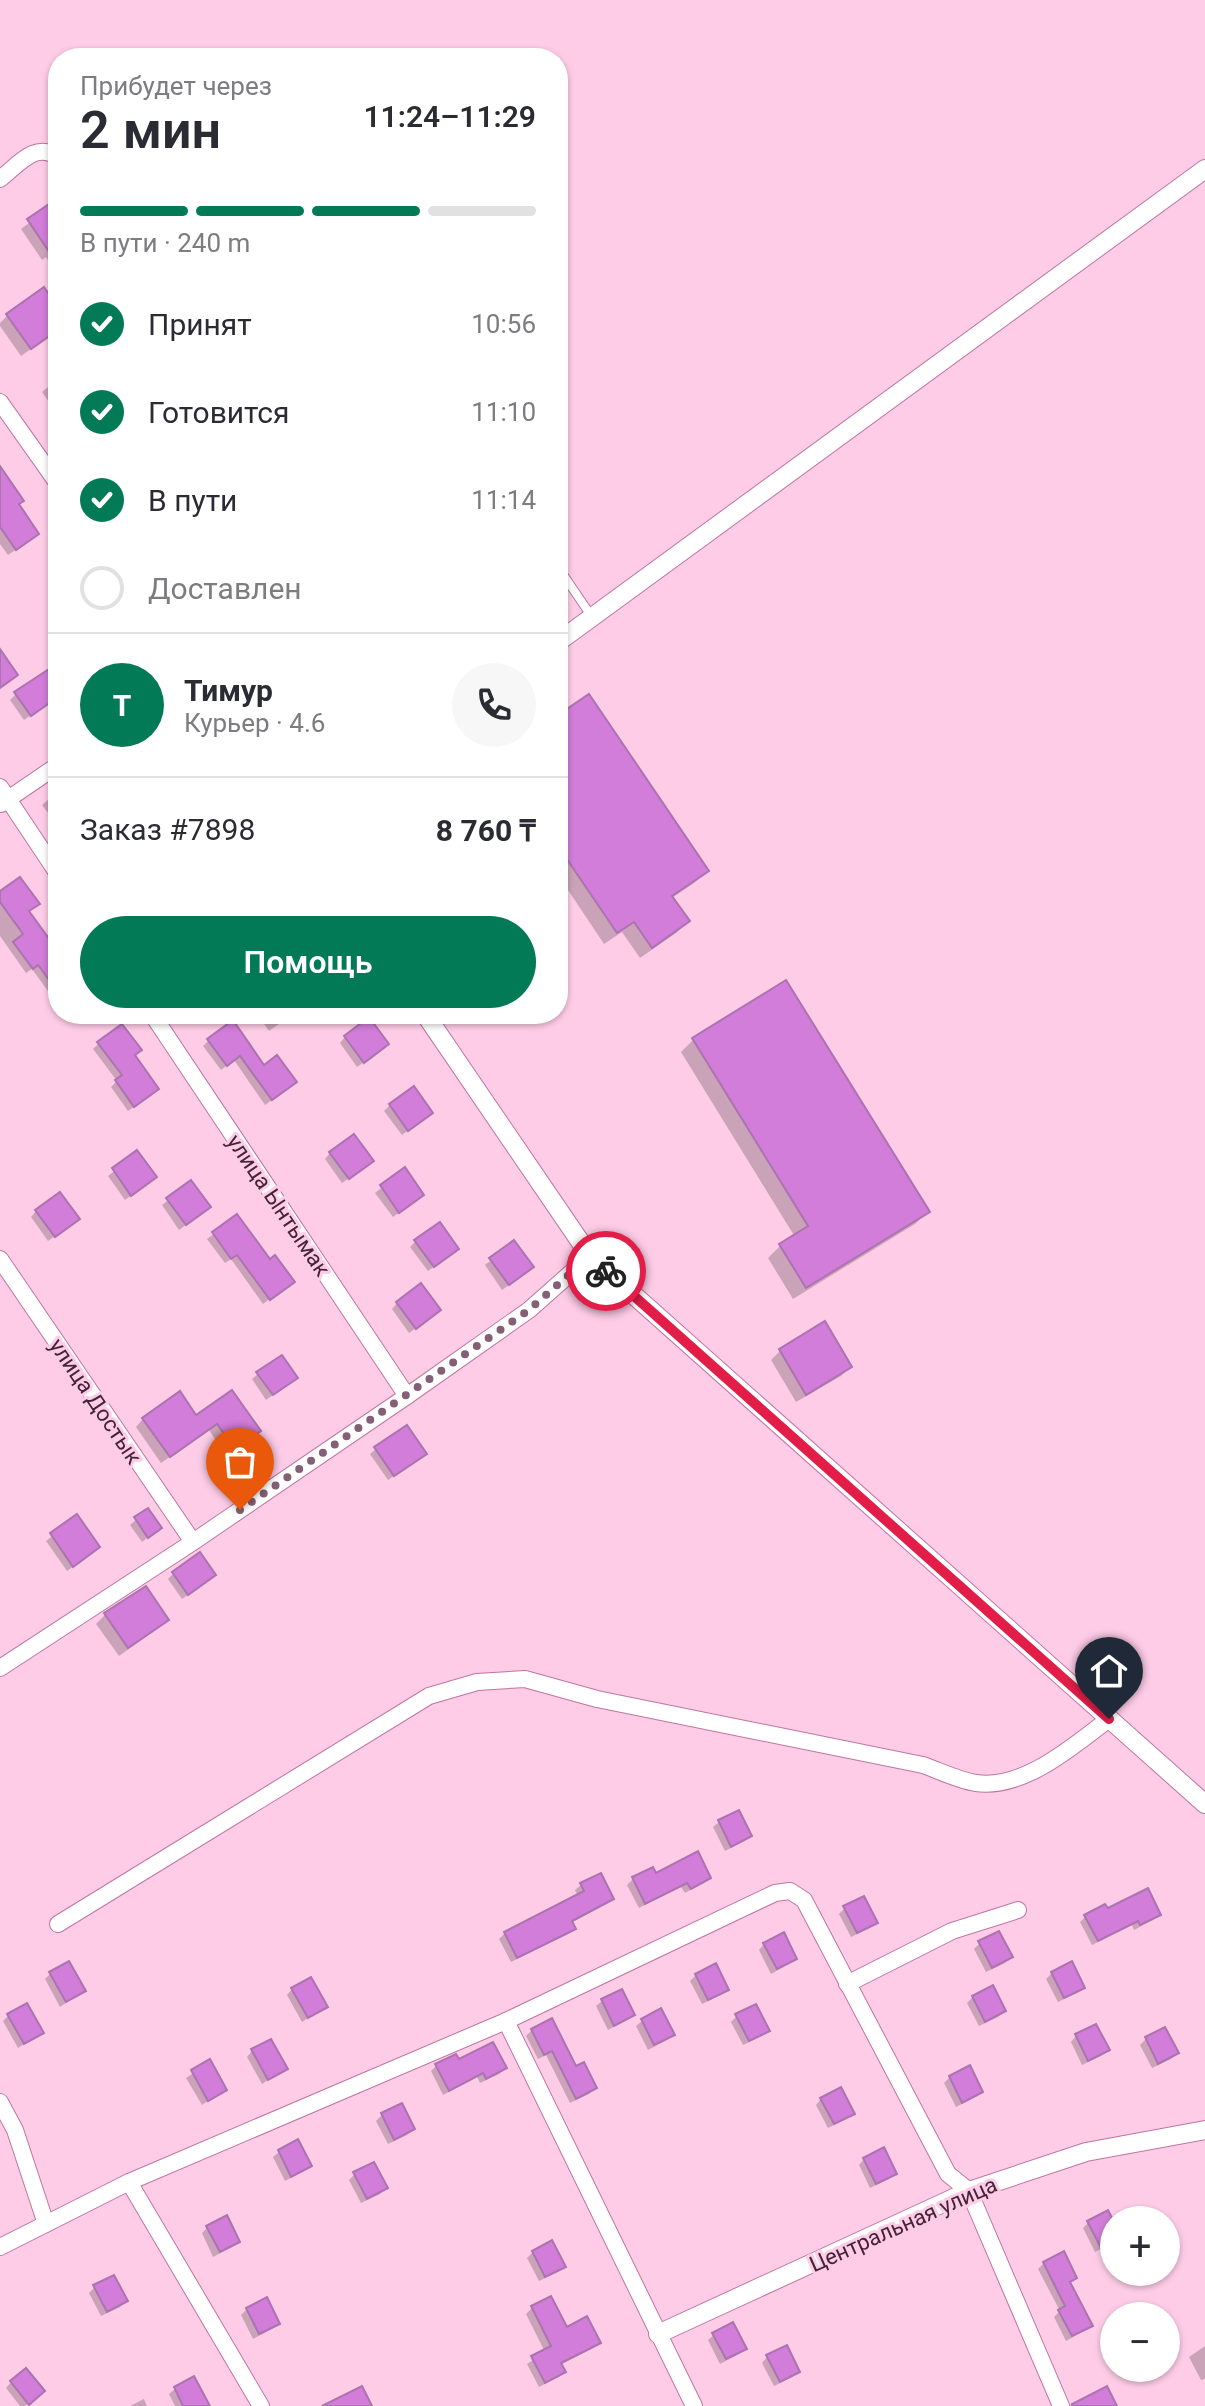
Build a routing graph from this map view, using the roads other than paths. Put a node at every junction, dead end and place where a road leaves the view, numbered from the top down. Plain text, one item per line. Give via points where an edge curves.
1 (48, 152) edge
2 (1205, 169) edge
3 (0, 179) edge
4 (0, 402) edge
5 (48, 470) edge
6 (568, 582) edge
7 (593, 618) junction
8 (568, 635) edge
9 (48, 771) edge
10 (3, 797) edge
11 (48, 860) edge
12 (159, 1024) edge
13 (432, 1024) edge
14 (590, 1256) junction
15 (0, 1259) edge
16 (407, 1396) junction
17 (193, 1542) junction
18 (0, 1668) edge
19 (1109, 1719) junction
20 (1205, 1804) edge
21 (1018, 1910) dead end
22 (58, 1924) dead end
23 (847, 1984) junction
24 (506, 2021) junction
25 (0, 2102) edge
26 (1205, 2130) edge
27 (129, 2182) junction
28 (969, 2191) junction
29 (46, 2224) junction
30 (0, 2247) edge
31 (658, 2334) junction
32 (261, 2406) edge
33 (694, 2406) edge
34 (1061, 2406) edge

1 - 3 street via 34,152
2 - 7 street
4 - 5 street
6 - 7 lane
7 - 8 street
9 - 10 street
10 - 11 street
12 - 16 street, улица Ынтымак
13 - 14 street
14 - 16 street via 529,1310
14 - 19 street
15 - 17 street, улица Достык
16 - 17 street
17 - 18 street
19 - 20 street
19 - 22 street via 1049,1763 1003,1782 974,1783 923,1765 597,1699 525,1679 477,1682 429,1696
21 - 23 street via 952,1931
23 - 24 street via 804,1900 790,1891 775,1893
23 - 28 street via 948,2174
24 - 27 street
24 - 31 street
25 - 29 street via 15,2130
26 - 28 street, Центральная улица via 1086,2152
27 - 29 street
27 - 32 street
28 - 31 street, Центральная улица
28 - 34 street
29 - 30 street
31 - 33 street

